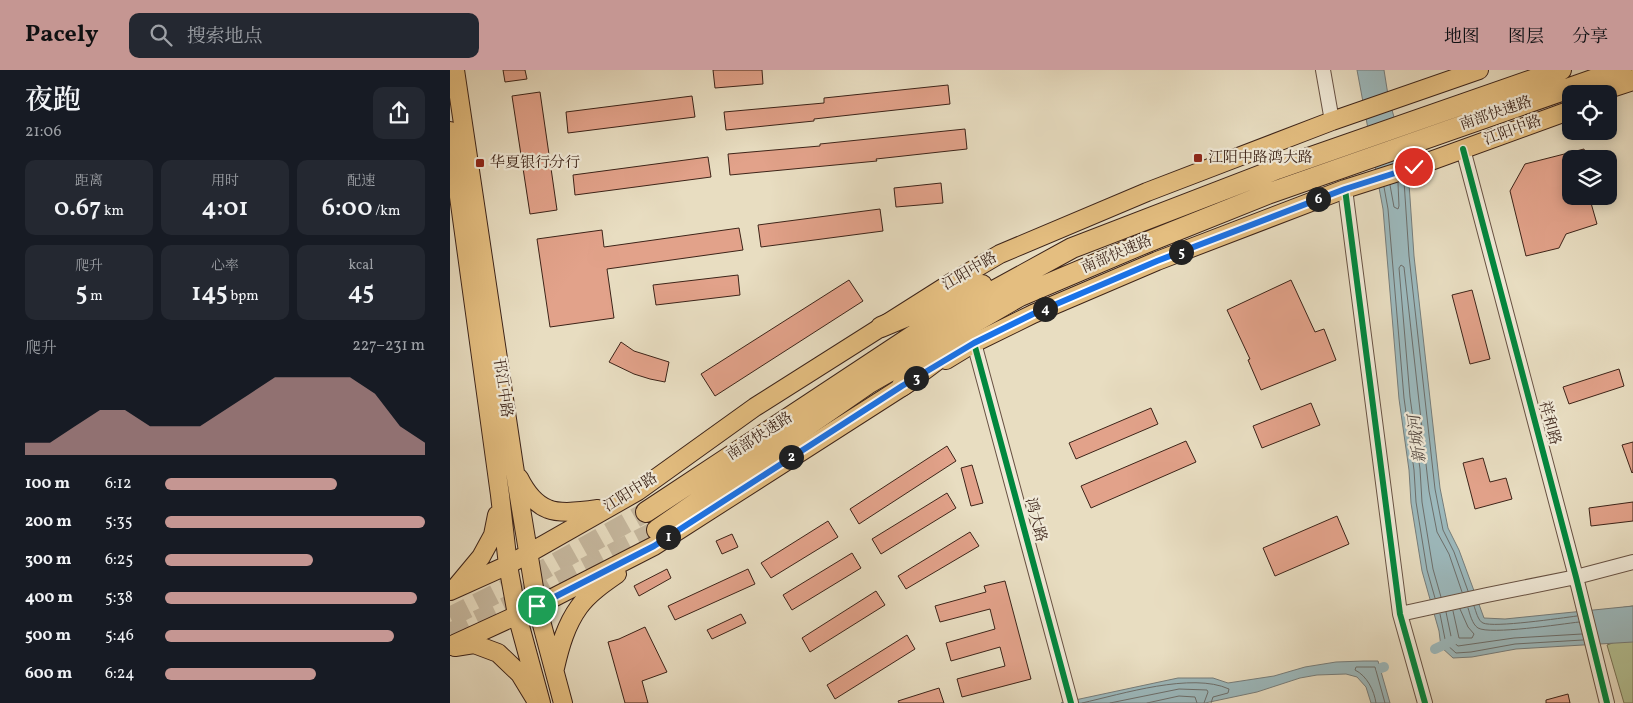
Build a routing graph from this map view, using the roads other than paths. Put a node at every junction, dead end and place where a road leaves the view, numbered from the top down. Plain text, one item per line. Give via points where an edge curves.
1 (455, 70) edge
2 (1323, 70) edge
3 (1479, 70) edge
4 (1527, 70) edge
5 (1561, 70) edge
6 (1621, 70) edge
7 (1633, 80) edge
8 (1617, 85) edge
9 (1633, 87) edge
10 (1617, 93) edge
11 (1562, 100) edge
12 (1443, 111) junction
13 (1562, 113) edge
14 (1332, 121) junction
15 (1450, 130) junction
16 (450, 135) edge
17 (1463, 149) junction
18 (1345, 189) junction
19 (1072, 248) junction
20 (1020, 296) junction
21 (880, 327) junction
22 (974, 343) junction
23 (902, 386) junction
24 (514, 466) junction
25 (500, 495) junction
26 (611, 507) junction
27 (646, 512) tunnel mouth
28 (656, 538) junction
29 (529, 553) junction
30 (1633, 562) edge
31 (508, 565) junction
32 (1576, 577) junction
33 (451, 591) edge
34 (537, 606) junction
35 (1400, 614) junction
36 (517, 615) junction
37 (450, 647) edge
38 (554, 671) junction
39 (1070, 699) edge
40 (540, 703) edge
41 (563, 703) edge
42 (1425, 703) edge
43 (1607, 703) edge

1 - 24 main road, 邗江中路
2 - 14 street
3 - 14 main road, 江阳中路
4 - 12 highway
5 - 12 highway, 南部快速路
6 - 15 highway, 南部快速路
7 - 8 highway
9 - 10 main road
11 - 15 highway
12 - 19 highway, 南部快速路 via 1277,169
13 - 17 main road, 江阳中路
14 - 21 main road, 江阳中路 via 1147,192 1000,254
15 - 20 highway, 南部快速路 via 1270,193
16 - 25 main road, 邗江中路
17 - 18 main road, 江阳中路
17 - 32 street, 祥和路
18 - 22 main road, 江阳中路 via 1157,261
18 - 35 street
19 - 21 highway
19 - 27 highway, 南部快速路 via 917,333
20 - 23 highway
20 - 28 highway, 南部快速路 via 869,383
21 - 26 main road, 江阳中路 via 755,407 638,492
22 - 23 main road, 江阳中路
22 - 39 street, 鸿大路
23 - 28 main road, 江阳中路
24 - 26 main road via 525,491 548,509 578,512
24 - 29 main road, 邗江中路
25 - 31 main road, 邗江中路
25 - 33 main road via 493,535 481,557
26 - 29 main road, 江阳中路
28 - 34 main road, 江阳中路
28 - 38 main road via 579,606 562,639
29 - 31 main road, 江阳中路
29 - 34 main road, 邗江中路
30 - 32 street
31 - 33 main road, 江阳中路
31 - 36 main road, 邗江中路
32 - 35 street
32 - 43 street, 祥和路
34 - 36 main road, 江阳中路
34 - 38 main road, 邗江中路
35 - 42 street
36 - 37 main road, 江阳中路
36 - 40 main road, 邗江中路
37 - 40 main road via 474,644 498,653 520,674
38 - 41 main road, 邗江中路

